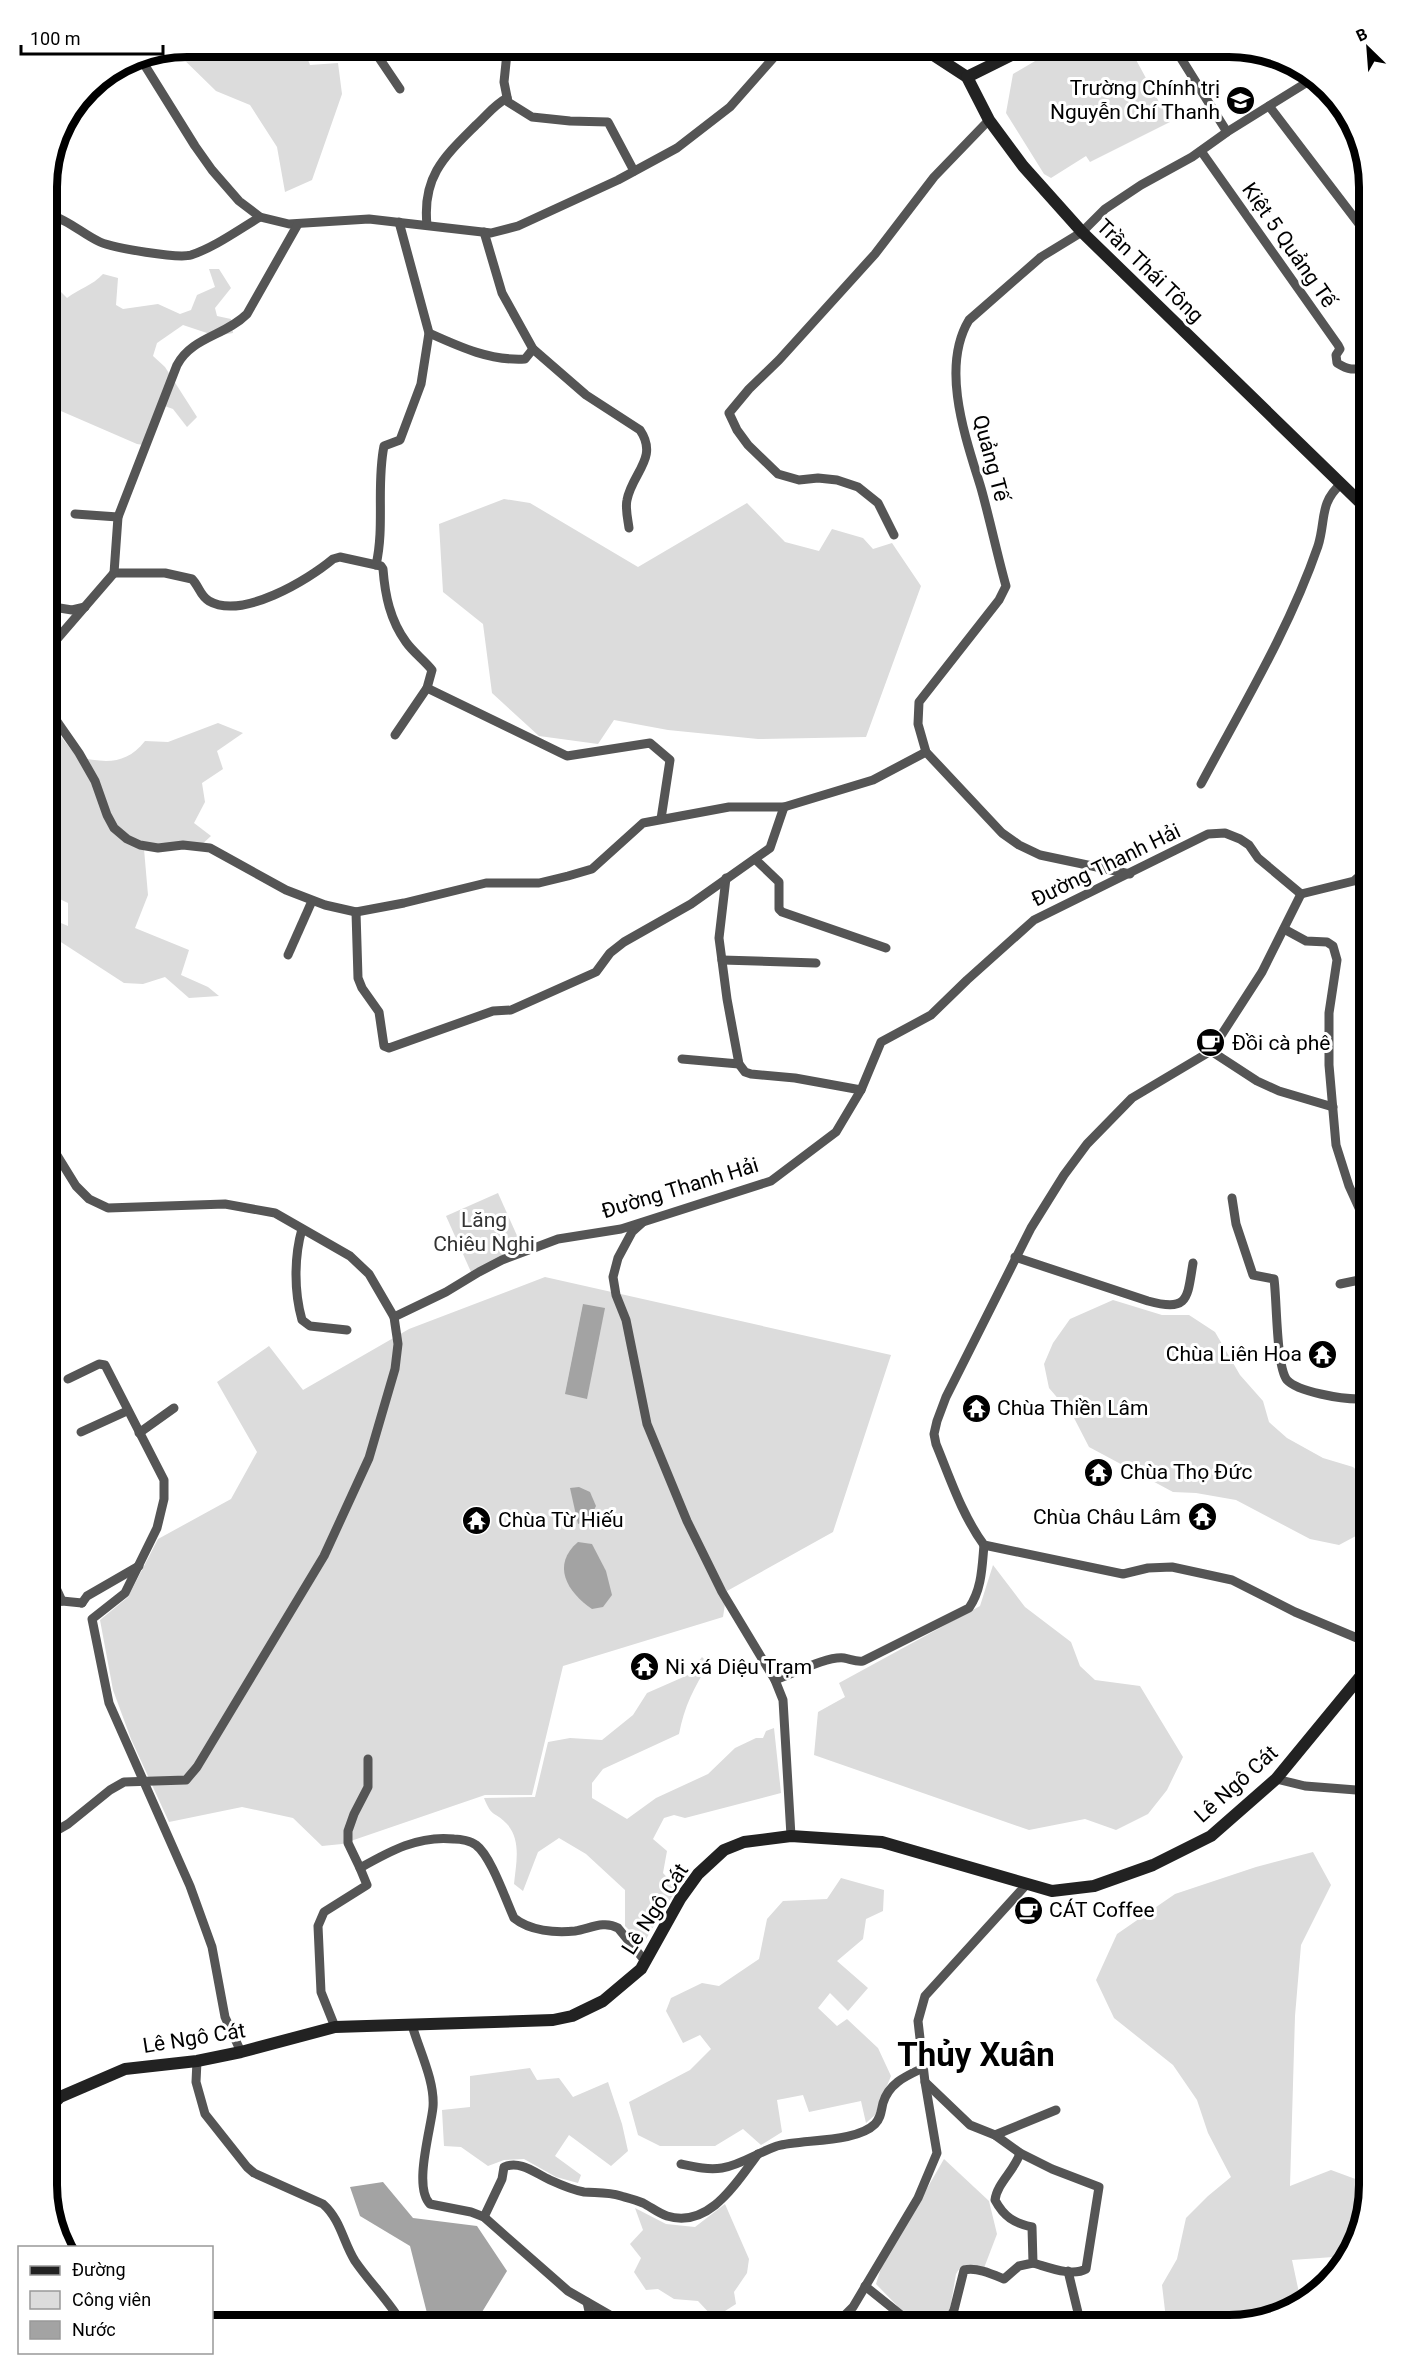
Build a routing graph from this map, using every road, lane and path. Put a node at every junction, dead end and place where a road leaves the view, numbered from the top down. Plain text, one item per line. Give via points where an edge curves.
1 (378, 57) edge
2 (507, 57) edge
3 (774, 57) edge
4 (936, 57) edge
5 (1006, 57) edge
6 (1180, 57) edge
7 (144, 64) edge
8 (967, 77) junction
9 (1306, 83) edge
10 (400, 89) dead end
11 (507, 98) junction
12 (1269, 106) junction
13 (989, 120) junction
14 (1227, 132) junction
15 (1201, 151) junction
16 (634, 171) junction
17 (260, 217) junction
18 (57, 218) edge
19 (399, 222) junction
20 (1359, 223) edge
21 (298, 224) junction
22 (427, 225) junction
23 (484, 232) junction
24 (1082, 232) junction
25 (429, 333) junction
26 (533, 349) junction
27 (1359, 369) edge
28 (1341, 484) junction
29 (1359, 501) edge
30 (75, 514) dead end
31 (118, 517) junction
32 (629, 528) dead end
33 (894, 536) dead end
34 (376, 565) junction
35 (114, 573) junction
36 (85, 607) junction
37 (57, 608) edge
38 (57, 639) edge
39 (427, 688) junction
40 (57, 721) edge
41 (395, 735) dead end
42 (926, 752) junction
43 (1200, 784) dead end
44 (784, 807) junction
45 (661, 819) junction
46 (755, 859) junction
47 (1130, 874) junction
48 (1359, 877) edge
49 (726, 878) junction
50 (1301, 894) junction
51 (312, 901) junction
52 (356, 912) junction
53 (1284, 929) junction
54 (886, 948) dead end
55 (288, 954) dead end
56 (722, 960) junction
57 (816, 963) dead end
58 (1211, 1051) junction
59 (682, 1059) dead end
60 (739, 1064) junction
61 (861, 1090) junction
62 (1333, 1107) junction
63 (57, 1155) edge
64 (1233, 1198) dead end
65 (1359, 1208) edge
66 (644, 1221) junction
67 (302, 1229) junction
68 (1016, 1257) junction
69 (1193, 1263) dead end
70 (1359, 1280) edge
71 (1340, 1284) dead end
72 (394, 1317) junction
73 (347, 1330) dead end
74 (68, 1379) dead end
75 (1358, 1399) edge
76 (174, 1408) dead end
77 (127, 1411) junction
78 (81, 1432) dead end
79 (139, 1433) junction
80 (984, 1545) junction
81 (139, 1566) junction
82 (57, 1590) edge
83 (57, 1601) edge
84 (62, 1601) junction
85 (82, 1603) junction
86 (92, 1619) junction
87 (1359, 1638) edge
88 (1359, 1679) edge
89 (775, 1680) junction
90 (368, 1760) dead end
91 (1276, 1779) junction
92 (142, 1780) junction
93 (1359, 1790) edge
94 (57, 1830) edge
95 (791, 1836) junction
96 (360, 1868) junction
97 (1026, 1886) junction
98 (645, 1961) junction
99 (412, 2025) junction
100 (335, 2027) junction
101 (241, 2052) junction
102 (197, 2061) junction
103 (923, 2068) junction
104 (924, 2082) junction
105 (57, 2100) edge
106 (1056, 2110) dead end
107 (995, 2135) junction
108 (1020, 2153) junction
109 (758, 2154) junction
110 (681, 2164) dead end
111 (484, 2217) junction
112 (1033, 2263) junction
113 (1068, 2271) junction
114 (865, 2286) junction
115 (587, 2302) junction
116 (396, 2315) edge
117 (590, 2315) edge
118 (610, 2315) edge
119 (845, 2315) edge
120 (901, 2315) edge
121 (951, 2315) edge
122 (1079, 2315) edge

1 - 10 street
2 - 11 street
3 - 16 street via 730,107 677,148
4 - 8 street, Trần Thái Tông
5 - 8 street
6 - 14 street
7 - 17 street via 212,170 239,201
8 - 13 street, Trần Thái Tông
9 - 12 street, Quảng Tế
11 - 16 street via 532,117 608,122
11 - 22 street via 493,106 447,153 433,176 425,205
12 - 14 street, Quảng Tế
12 - 20 street
13 - 24 street, Trần Thái Tông via 1023,166
13 - 33 street via 934,177 875,254 729,413 748,445 778,474 799,480 837,480 858,487 878,503
14 - 15 street, Quảng Tế
15 - 24 street, Quảng Tế via 1105,209
15 - 27 street, Kiệt 5 Quảng Tế via 1338,345 1337,363 1348,370
16 - 23 street via 518,226
17 - 18 street via 184,257 114,247
17 - 21 street
19 - 21 street via 369,219
19 - 22 street
19 - 25 street
21 - 31 street via 247,314 196,344 181,359
22 - 23 street
23 - 26 street via 502,293
24 - 28 street, Trần Thái Tông
24 - 42 street, Quảng Tế via 1041,256 969,320 961,333 956,360 960,412 1006,586 919,702 918,724
25 - 26 street via 468,351 506,360 525,359
25 - 34 street via 421,384 400,440 384,446
26 - 32 street via 586,395 640,430 646,439 648,449 627,500
28 - 29 street, Trần Thái Tông
28 - 43 street via 1326,504 1319,544 1273,652
30 - 31 street
31 - 35 street
34 - 35 street via 340,557 280,594 225,607 203,597 192,579 165,573
34 - 39 street via 383,569 386,599 405,641 432,670
35 - 36 street
36 - 37 street
36 - 38 street
39 - 41 street
39 - 45 street via 567,756 650,743 670,760
40 - 51 street via 95,781 114,828 127,839 158,848 210,848
42 - 44 street via 873,780
42 - 47 street, Quảng Tế via 1019,845 1041,855
44 - 45 street via 729,807
44 - 46 street via 770,848
45 - 52 street via 643,823 592,868 568,876 539,883 486,883
46 - 49 street
46 - 54 street via 779,882 782,912
47 - 50 street, Đường Thanh Hải via 1208,834 1225,833 1249,845 1258,858
47 - 61 street, Đường Thanh Hải via 1034,920 931,1015 881,1042
48 - 50 street
49 - 52 street via 691,904 624,942 596,972 511,1010 493,1011 389,1048 384,1046 379,1012 358,978
49 - 56 street via 719,922
50 - 53 street
51 - 52 street
51 - 55 street
53 - 58 street via 1262,972
53 - 62 street via 1306,941 1327,942 1333,946 1337,960 1329,1013
56 - 57 street
56 - 60 street
58 - 62 street via 1257,1081
58 - 68 street via 1132,1098 1087,1144
59 - 60 street
60 - 61 street via 751,1074
61 - 66 street, Đường Thanh Hải via 836,1132 771,1180
62 - 65 street via 1339,1155
63 - 67 street via 76,1186 88,1198 108,1208 225,1204 275,1213
64 - 75 street via 1236,1224 1252,1275 1274,1279 1281,1366 1287,1380 1328,1395
66 - 72 street, Đường Thanh Hải via 621,1229 558,1239 502,1260
66 - 89 street via 632,1232 613,1277 647,1424 687,1521 722,1592
67 - 72 street via 350,1256 369,1274
67 - 73 street via 296,1248 302,1320 310,1326
68 - 69 street via 1171,1306 1184,1300
68 - 80 street via 946,1397 934,1434 961,1504
70 - 71 street
72 - 92 street via 398,1344 395,1369 369,1458 324,1556 197,1767 186,1779
74 - 77 street via 99,1364 105,1365
76 - 79 street
77 - 78 street
77 - 79 street
79 - 81 street via 164,1480 164,1499 157,1527
80 - 87 street via 1123,1574 1172,1567 1232,1580
80 - 89 street via 979,1588 969,1608 863,1661 831,1659
81 - 85 street via 87,1596
81 - 86 street via 125,1593
82 - 84 street
83 - 84 street
84 - 85 street
85 - 86 street
86 - 92 street via 108,1703
88 - 91 street, Lê Ngô Cát
89 - 95 street via 783,1700
90 - 96 street via 368,1787 348,1831 348,1843
91 - 93 street via 1305,1786
91 - 97 street, Lê Ngô Cát via 1211,1836 1153,1865 1094,1886 1052,1891
92 - 94 street via 124,1782 110,1790
92 - 101 street via 172,1841 209,1937 225,2017
95 - 97 street, Lê Ngô Cát via 882,1842
95 - 98 street, Lê Ngô Cát via 744,1842 724,1850 698,1874 680,1899
96 - 98 street via 416,1841 441,1837 463,1840 477,1845 519,1923 540,1930 613,1926
96 - 100 street via 367,1885 324,1912 318,1926 321,1992
97 - 103 street via 925,1996 918,2021
98 - 99 street, Lê Ngô Cát via 641,1969 603,2001 572,2016
99 - 100 street, Lê Ngô Cát
99 - 111 street via 433,2105 424,2164 425,2198 430,2204
100 - 101 street, Lê Ngô Cát
101 - 102 street, Lê Ngô Cát
102 - 105 street, Lê Ngô Cát via 125,2068
102 - 116 street via 198,2095 215,2128 254,2173 329,2210 339,2223 353,2258
103 - 104 street
103 - 109 street via 892,2087 881,2115 862,2132 778,2146
104 - 107 street via 970,2125
104 - 114 street via 937,2153 918,2198
106 - 107 street
107 - 108 street
108 - 112 street via 995,2200 1011,2221 1032,2227
108 - 113 street via 1098,2187 1086,2269
109 - 110 street via 723,2168
109 - 111 street via 728,2192 693,2218 665,2216 620,2195 566,2187 519,2164 504,2167
111 - 115 street via 548,2276
112 - 113 street
112 - 121 street via 1019,2266 1004,2279 964,2270
113 - 122 street
114 - 119 street
114 - 120 street
115 - 117 street
115 - 118 street

